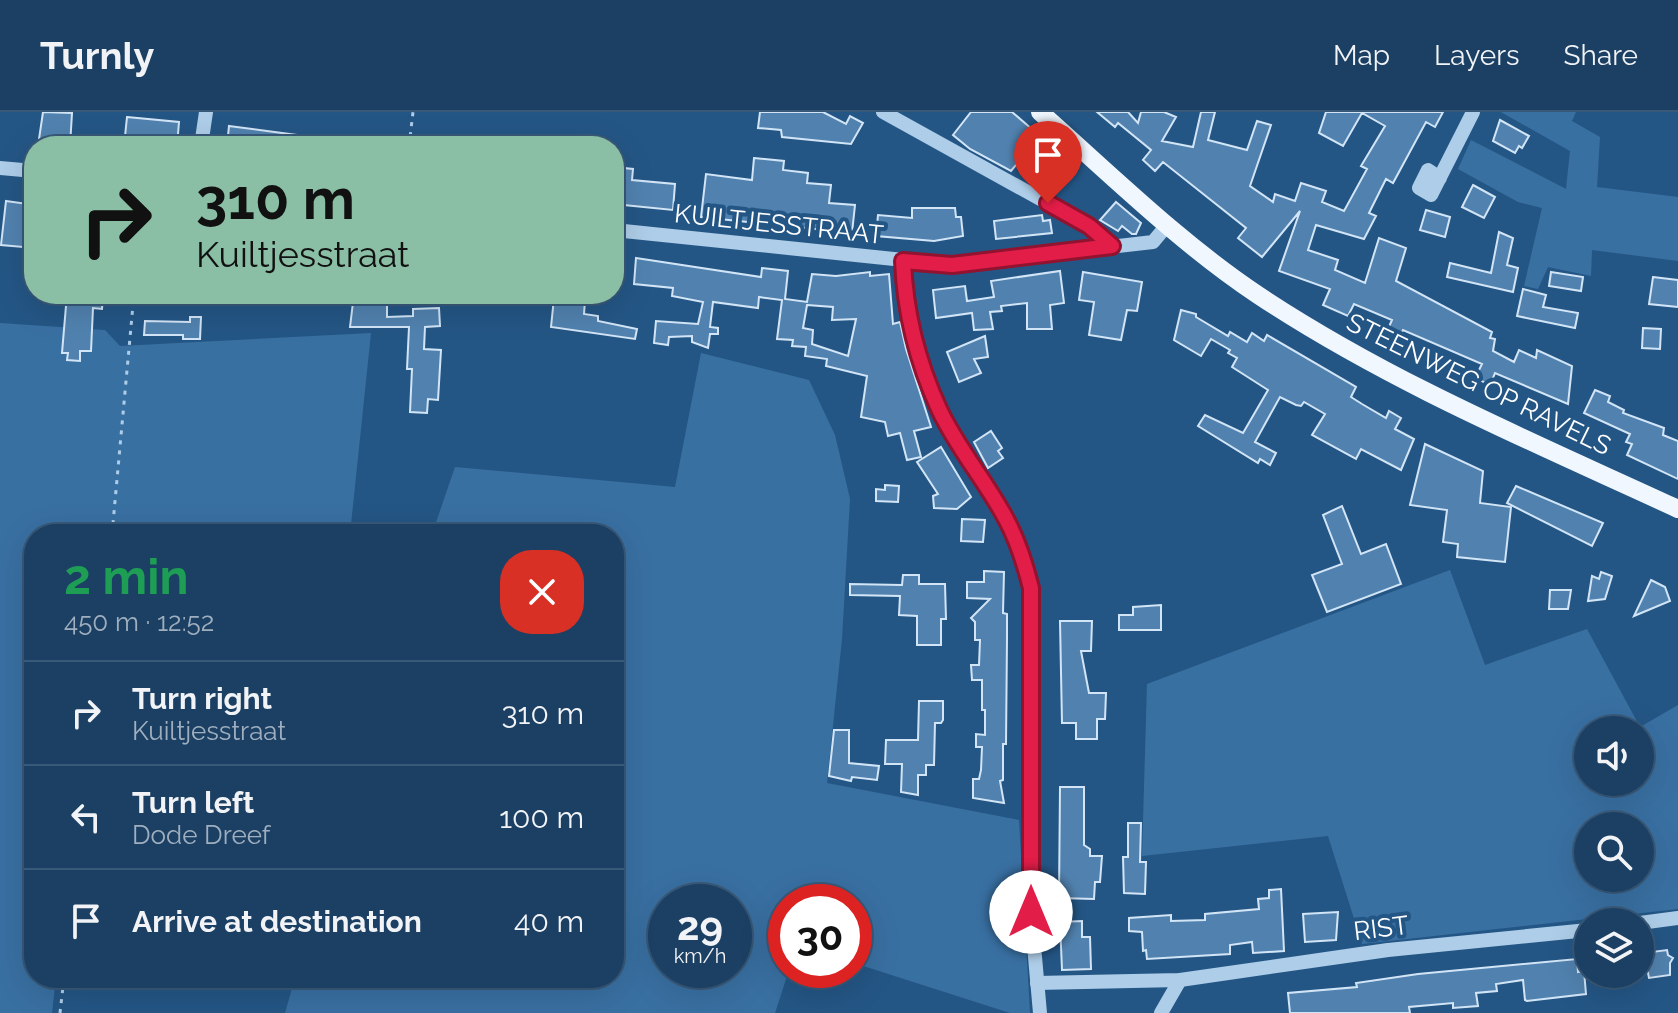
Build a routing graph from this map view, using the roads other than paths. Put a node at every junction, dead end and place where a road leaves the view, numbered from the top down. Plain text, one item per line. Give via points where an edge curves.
1 (206, 112) edge
2 (883, 112) edge
3 (1040, 112) edge
4 (1473, 112) edge
5 (202, 136) edge
6 (0, 168) edge
7 (24, 170) edge
8 (1440, 178) dead end
9 (1168, 224) junction
10 (624, 231) edge
11 (1112, 246) junction
12 (903, 261) junction
13 (1678, 509) edge
14 (1678, 918) edge
15 (1654, 921) edge
16 (1574, 931) edge
17 (1180, 980) junction
18 (1037, 983) junction
19 (1040, 1013) edge
20 (1161, 1013) edge

1 - 5 street
2 - 11 street via 1089,226
3 - 9 main road, STEENWEG OP RAVELS
4 - 8 street
6 - 7 street
9 - 11 street, KUILTJESSTRAAT via 1153,242
9 - 13 main road, STEENWEG OP RAVELS via 1255,293 1396,377
10 - 12 street, KUILTJESSTRAAT
11 - 12 street, KUILTJESSTRAAT via 952,265
12 - 18 street via 905,304 922,368 952,433 1006,517 1031,588 1031,912
14 - 15 street
16 - 17 street, RIST via 1388,950
17 - 18 street, RIST
17 - 20 street
18 - 19 street

